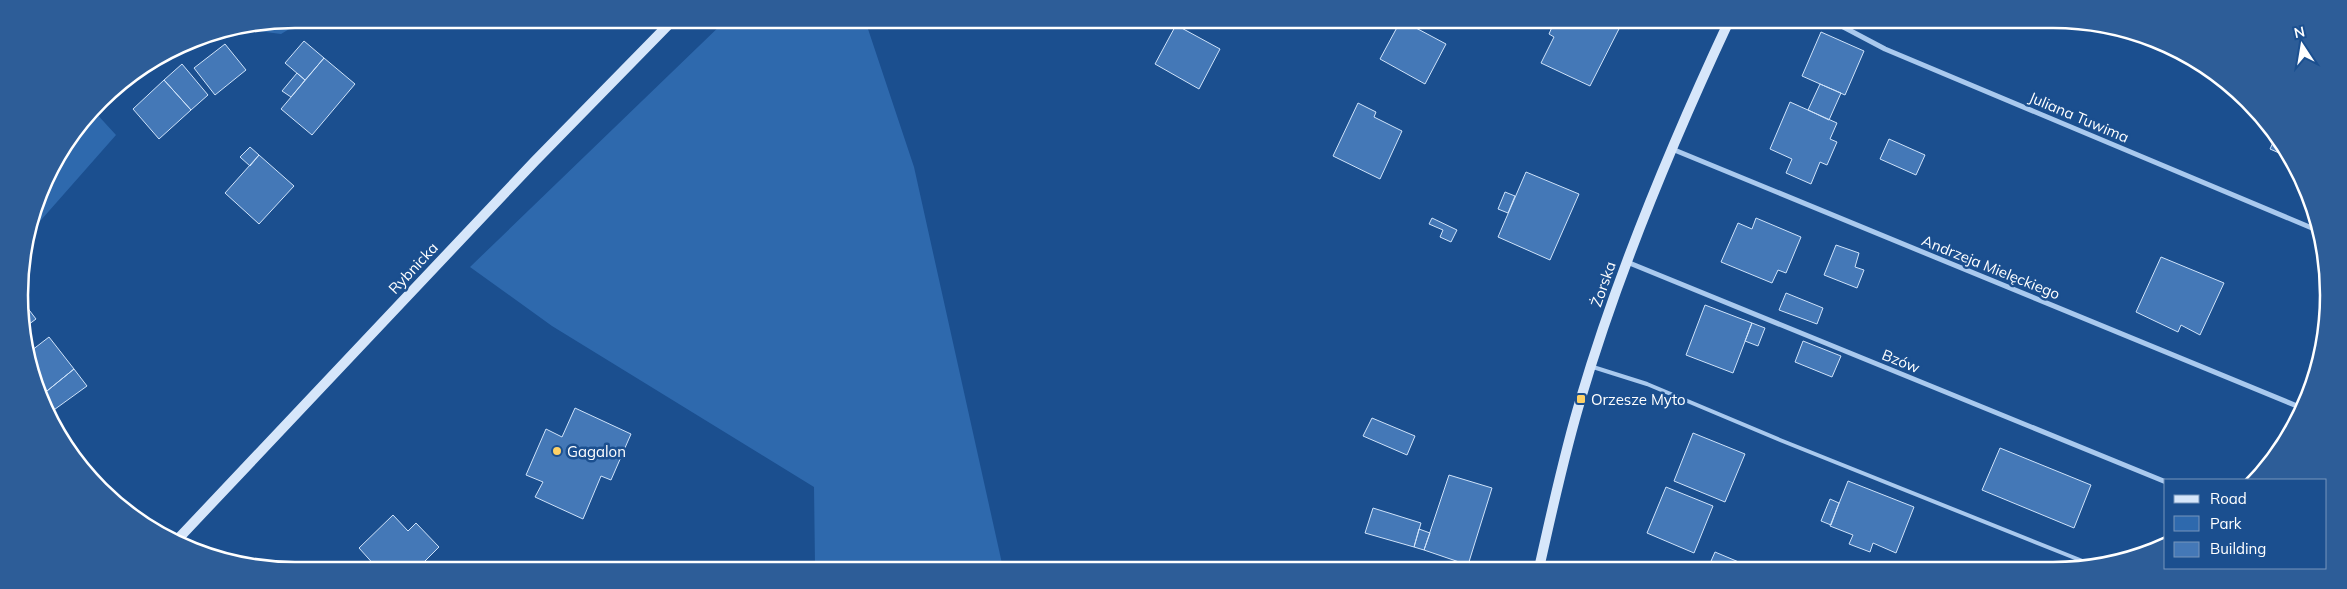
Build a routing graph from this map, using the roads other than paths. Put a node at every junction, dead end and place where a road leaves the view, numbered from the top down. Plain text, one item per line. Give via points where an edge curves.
1 (666, 27) edge
2 (1726, 27) edge
3 (1843, 27) edge
4 (1671, 149) junction
5 (2310, 226) edge
6 (1626, 262) junction
7 (1590, 366) junction
8 (2295, 405) edge
9 (2164, 481) edge
10 (181, 536) edge
11 (2080, 560) edge
12 (1540, 562) edge

1 - 10 main road, Rybnicka
2 - 4 main road, Żorska
3 - 5 street, Juliana Tuwima via 1885,49
4 - 6 main road, Żorska
4 - 8 street, Andrzeja Mielęckiego
6 - 7 main road, Żorska
6 - 9 street, Bzów
7 - 11 lane via 1648,384
7 - 12 main road, Żorska via 1559,478

